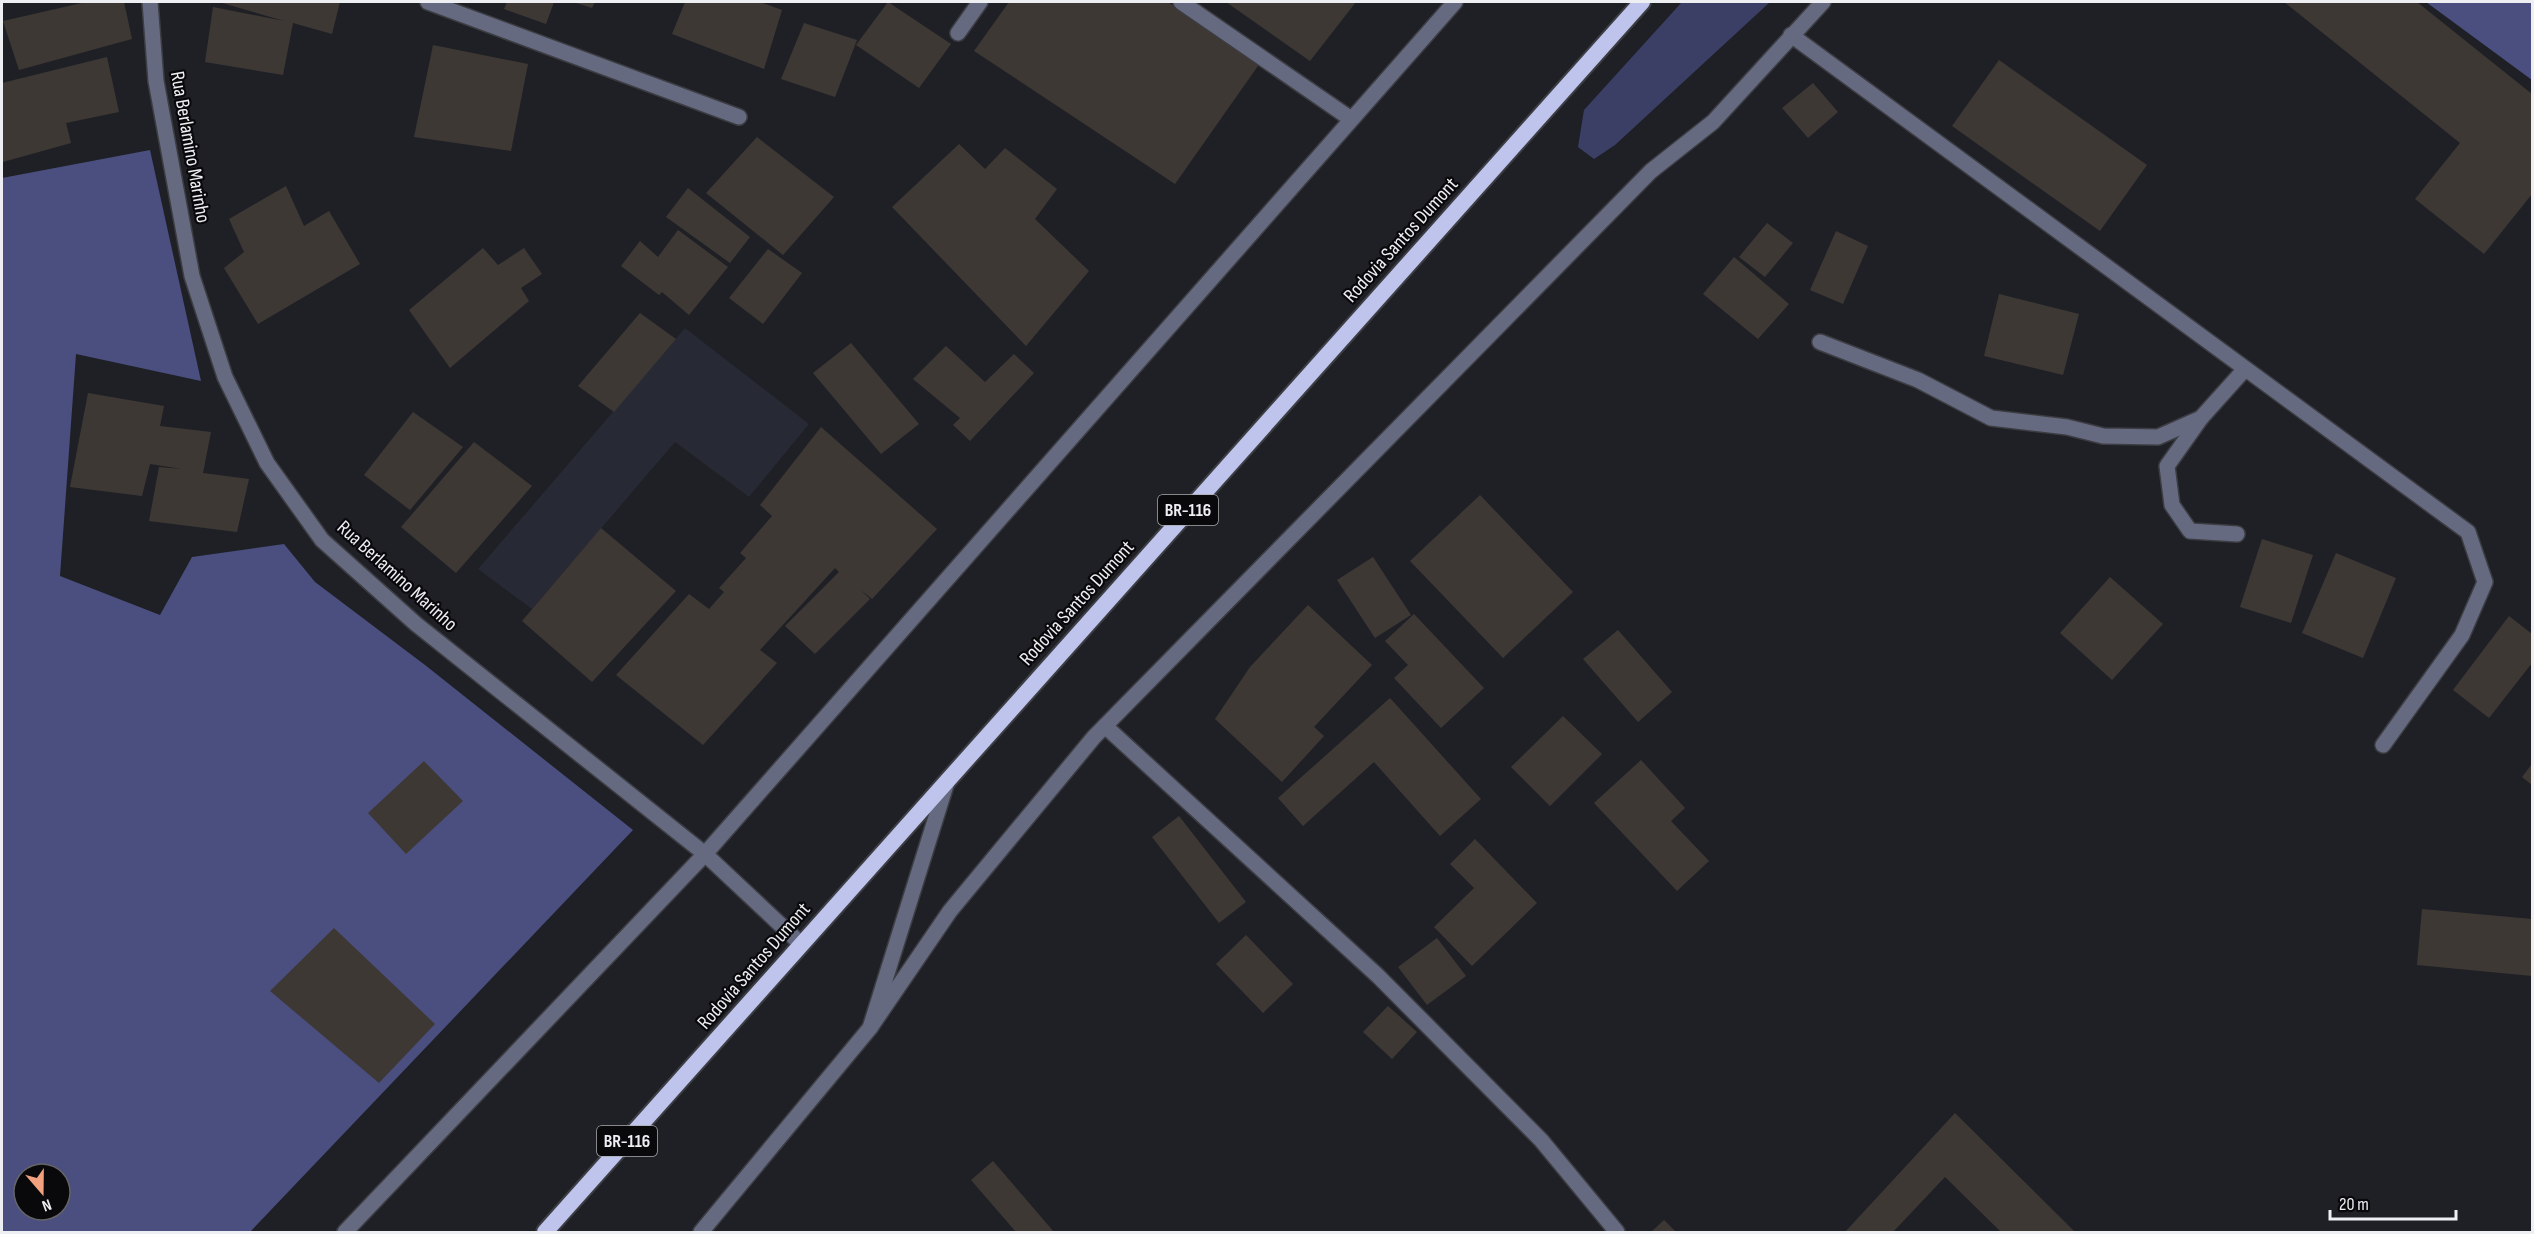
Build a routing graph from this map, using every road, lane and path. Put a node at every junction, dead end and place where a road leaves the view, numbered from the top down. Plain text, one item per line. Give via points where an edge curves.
1 (150, 2) edge
2 (428, 2) edge
3 (980, 2) edge
4 (1181, 2) edge
5 (1455, 2) edge
6 (1642, 2) edge
7 (1823, 2) edge
8 (958, 33) dead end
9 (1791, 35) junction
10 (739, 117) dead end
11 (1351, 119) junction
12 (1820, 342) dead end
13 (2245, 369) junction
14 (2201, 418) junction
15 (2237, 534) dead end
16 (1105, 726) junction
17 (2383, 745) dead end
18 (948, 780) junction
19 (705, 854) junction
20 (801, 944) junction
21 (870, 1028) junction
22 (345, 1233) edge
23 (545, 1233) edge
24 (701, 1233) edge
25 (1617, 1233) edge

1 - 19 street, Rua Berlamino Marinho via 156,81 192,276 225,377 267,463 322,540 416,624
2 - 10 street
3 - 8 street
4 - 11 street
5 - 11 street
6 - 18 highway, Rodovia Santos Dumont / BR-116
7 - 9 street
9 - 13 street
9 - 16 street via 1713,122 1652,171
11 - 19 street
12 - 14 street via 1918,380 1991,418 2067,427 2103,436 2158,437
13 - 14 street
13 - 17 street via 2468,532 2485,582 2462,635
14 - 15 street via 2167,466 2172,505 2190,531
16 - 21 street via 950,912
16 - 25 street via 1378,976 1541,1140
18 - 20 highway, Rodovia Santos Dumont / BR-116
18 - 21 street
19 - 20 street, Rua Berlamino Marinho
19 - 22 street
20 - 23 highway, Rodovia Santos Dumont / BR-116
21 - 24 street

